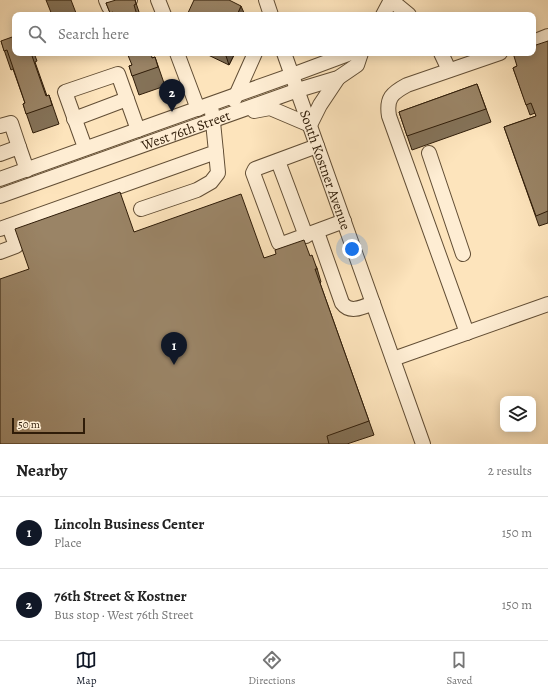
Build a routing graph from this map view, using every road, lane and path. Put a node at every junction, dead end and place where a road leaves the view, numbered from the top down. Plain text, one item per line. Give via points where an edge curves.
1 (106, 0) edge
2 (130, 0) edge
3 (158, 0) edge
4 (266, 0) edge
5 (391, 0) edge
6 (163, 12) edge
7 (270, 12) edge
8 (385, 12) edge
9 (405, 12) edge
10 (548, 36) edge
11 (536, 41) edge
12 (179, 56) edge
13 (254, 56) edge
14 (285, 56) edge
15 (343, 56) edge
16 (361, 56) edge
17 (443, 56) edge
18 (491, 56) edge
19 (450, 70) junction
20 (292, 75) junction
21 (338, 78) junction
22 (298, 90) junction
23 (237, 95) junction
24 (127, 99) junction
25 (213, 104) junction
26 (198, 109) junction
27 (228, 115) junction
28 (74, 118) junction
29 (212, 121) junction
30 (310, 125) junction
31 (0, 126) edge
32 (138, 130) junction
33 (83, 142) dead end
34 (317, 146) junction
35 (19, 147) junction
36 (216, 152) junction
37 (429, 153) dead end
38 (0, 154) edge
39 (278, 161) junction
40 (27, 170) junction
41 (0, 179) edge
42 (0, 196) edge
43 (140, 209) dead end
44 (344, 221) junction
45 (4, 228) edge
46 (312, 234) junction
47 (0, 252) edge
48 (463, 254) dead end
49 (373, 304) junction
50 (548, 304) edge
51 (466, 332) junction
52 (393, 359) junction
53 (423, 444) edge

1 - 2 street via 108,7
3 - 6 street
4 - 7 street
5 - 8 street
5 - 9 street
10 - 11 street
12 - 26 street
13 - 23 street
14 - 20 street, South Kostner Avenue
15 - 20 street, West 76th Street
16 - 21 street, West 76th Street via 357,66
17 - 19 street
18 - 19 street
19 - 51 street via 396,91 390,97 387,107
20 - 22 street, South Kostner Avenue
20 - 23 street, West 76th Street
21 - 22 street, West 76th Street
21 - 30 street
22 - 27 street, West 76th Street
22 - 30 street, South Kostner Avenue
23 - 25 street, West 76th Street
23 - 27 street
24 - 28 street
24 - 28 street via 118,74 65,92
24 - 32 street
25 - 26 street, West 76th Street
25 - 29 street
26 - 32 street, West 76th Street
27 - 29 street, West 76th Street
27 - 30 street via 270,108
28 - 33 street
29 - 36 street
29 - 42 street, West 76th Street
30 - 34 street, South Kostner Avenue
31 - 35 street via 11,123
32 - 40 street, West 76th Street
34 - 39 street
34 - 44 street, South Kostner Avenue
35 - 38 street
35 - 40 street
36 - 43 street via 218,173 211,182 197,190
36 - 45 street
37 - 48 street
39 - 46 street
39 - 46 street via 256,169 253,173 280,244
40 - 41 street, West 76th Street
44 - 46 street
44 - 49 street, South Kostner Avenue
45 - 47 street via 16,246
46 - 49 street via 342,303 347,308 355,309
49 - 52 street, South Kostner Avenue
50 - 51 street
51 - 52 street
52 - 53 street, South Kostner Avenue

